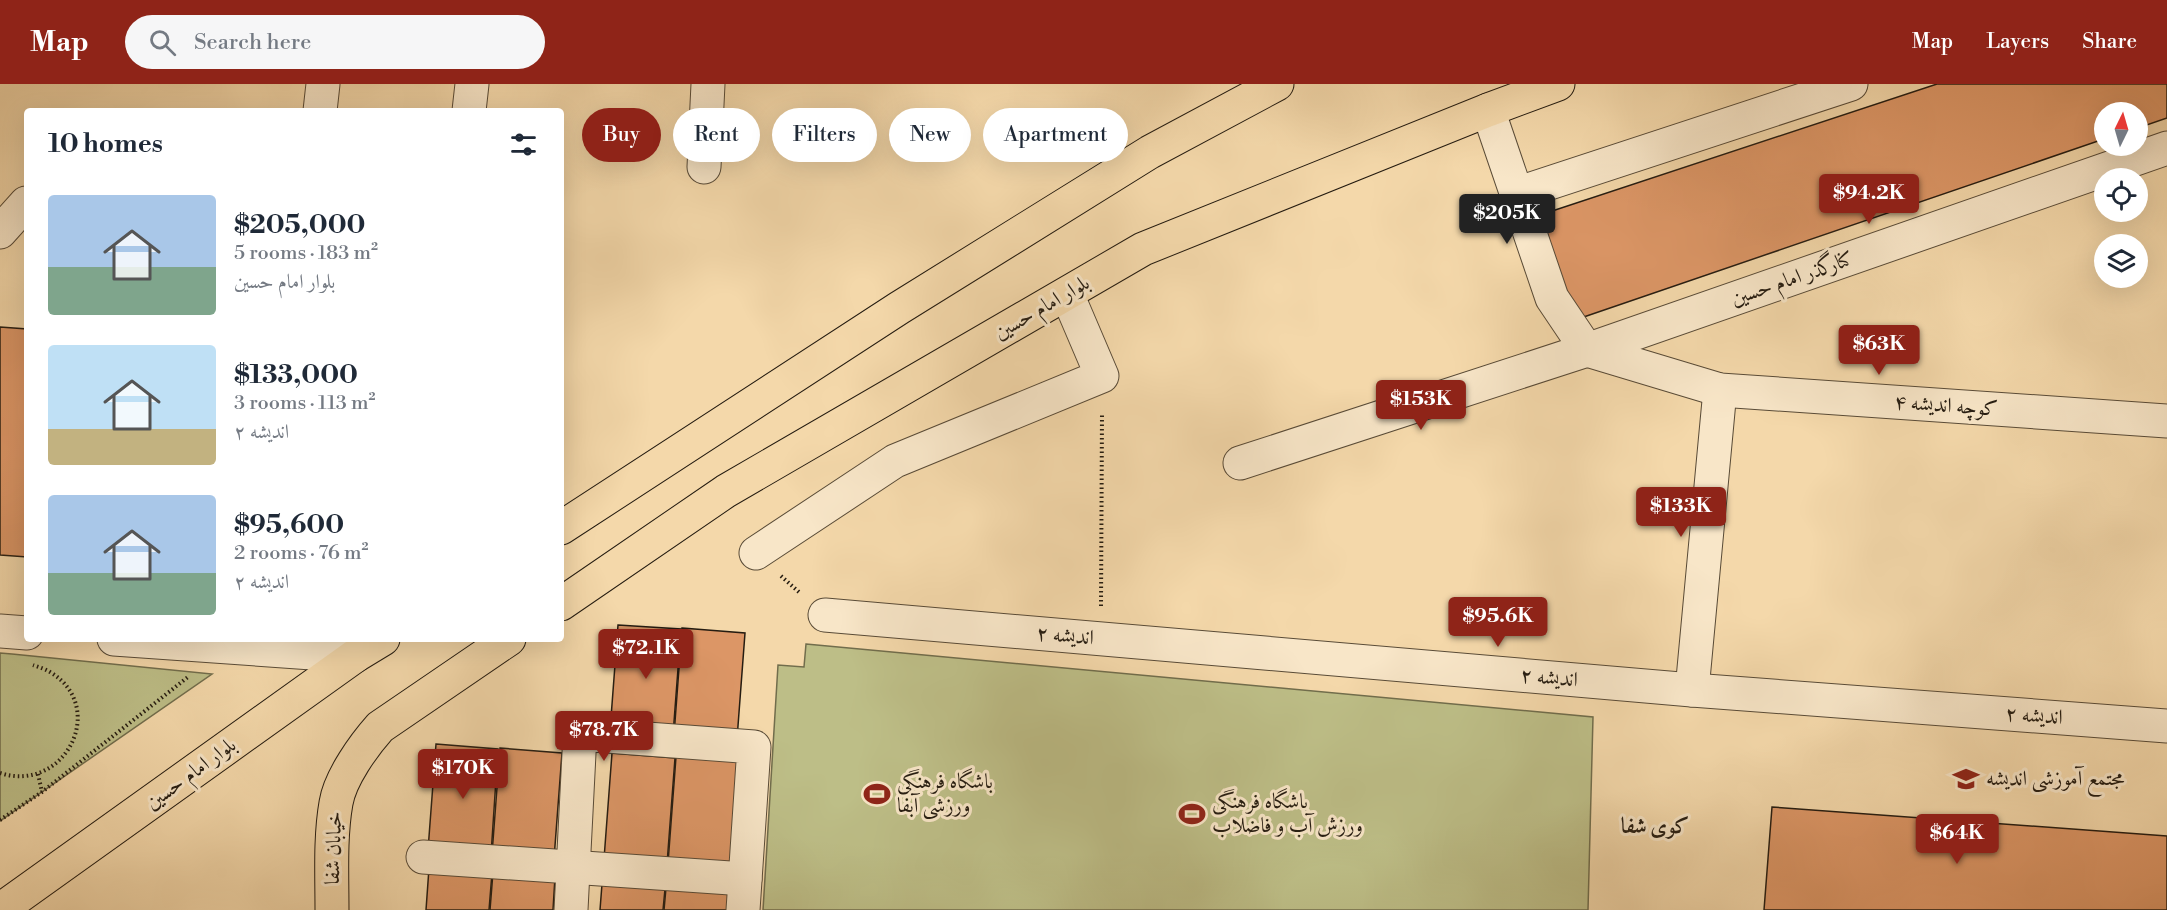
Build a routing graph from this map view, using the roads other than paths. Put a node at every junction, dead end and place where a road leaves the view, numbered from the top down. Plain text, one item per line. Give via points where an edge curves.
1 (323, 84) edge
2 (472, 84) edge
3 (708, 84) edge
4 (1277, 84) edge
5 (1558, 84) edge
6 (1851, 84) edge
7 (320, 108) edge
8 (469, 108) edge
9 (1488, 110) junction
10 (2167, 148) edge
11 (704, 167) dead end
12 (1516, 194) junction
13 (24, 205) edge
14 (0, 232) edge
15 (1067, 294) junction
16 (1587, 350) junction
17 (1720, 390) junction
18 (2167, 422) edge
19 (1240, 463) dead end
20 (564, 526) edge
21 (756, 554) road end
22 (564, 602) edge
23 (825, 615) road end
24 (0, 631) edge
25 (24, 633) edge
26 (156, 642) edge
27 (505, 642) edge
28 (363, 645) edge
29 (1692, 690) junction
30 (2167, 726) edge
31 (423, 857) dead end
32 (573, 867) junction
33 (744, 894) edge
34 (0, 910) edge
35 (332, 910) edge
36 (571, 910) edge

1 - 7 street
2 - 8 street
3 - 11 street
4 - 20 main road via 1150,152 899,308
5 - 9 main road, بلوار امام حسین
6 - 12 street
9 - 12 street
9 - 15 main road, بلوار امام حسین via 1143,249
10 - 16 street, کنارگذر امام حسین
12 - 16 street via 1552,298
13 - 14 street
15 - 21 street via 1102,376 896,461
15 - 22 main road, بلوار امام حسین via 726,491
16 - 17 street, کوچه اندیشه ۴
16 - 19 street, کنارگذر امام حسین
17 - 18 street, کوچه اندیشه ۴
17 - 29 street
23 - 29 street, اندیشه ۲
24 - 25 street
26 - 28 street via 226,647
27 - 35 main road, خیابان شفا via 380,727 367,741 336,801
28 - 34 main road, بلوار امام حسین
29 - 30 street, اندیشه ۲
31 - 32 street
32 - 33 street
32 - 33 street via 580,734 754,747
32 - 36 street

